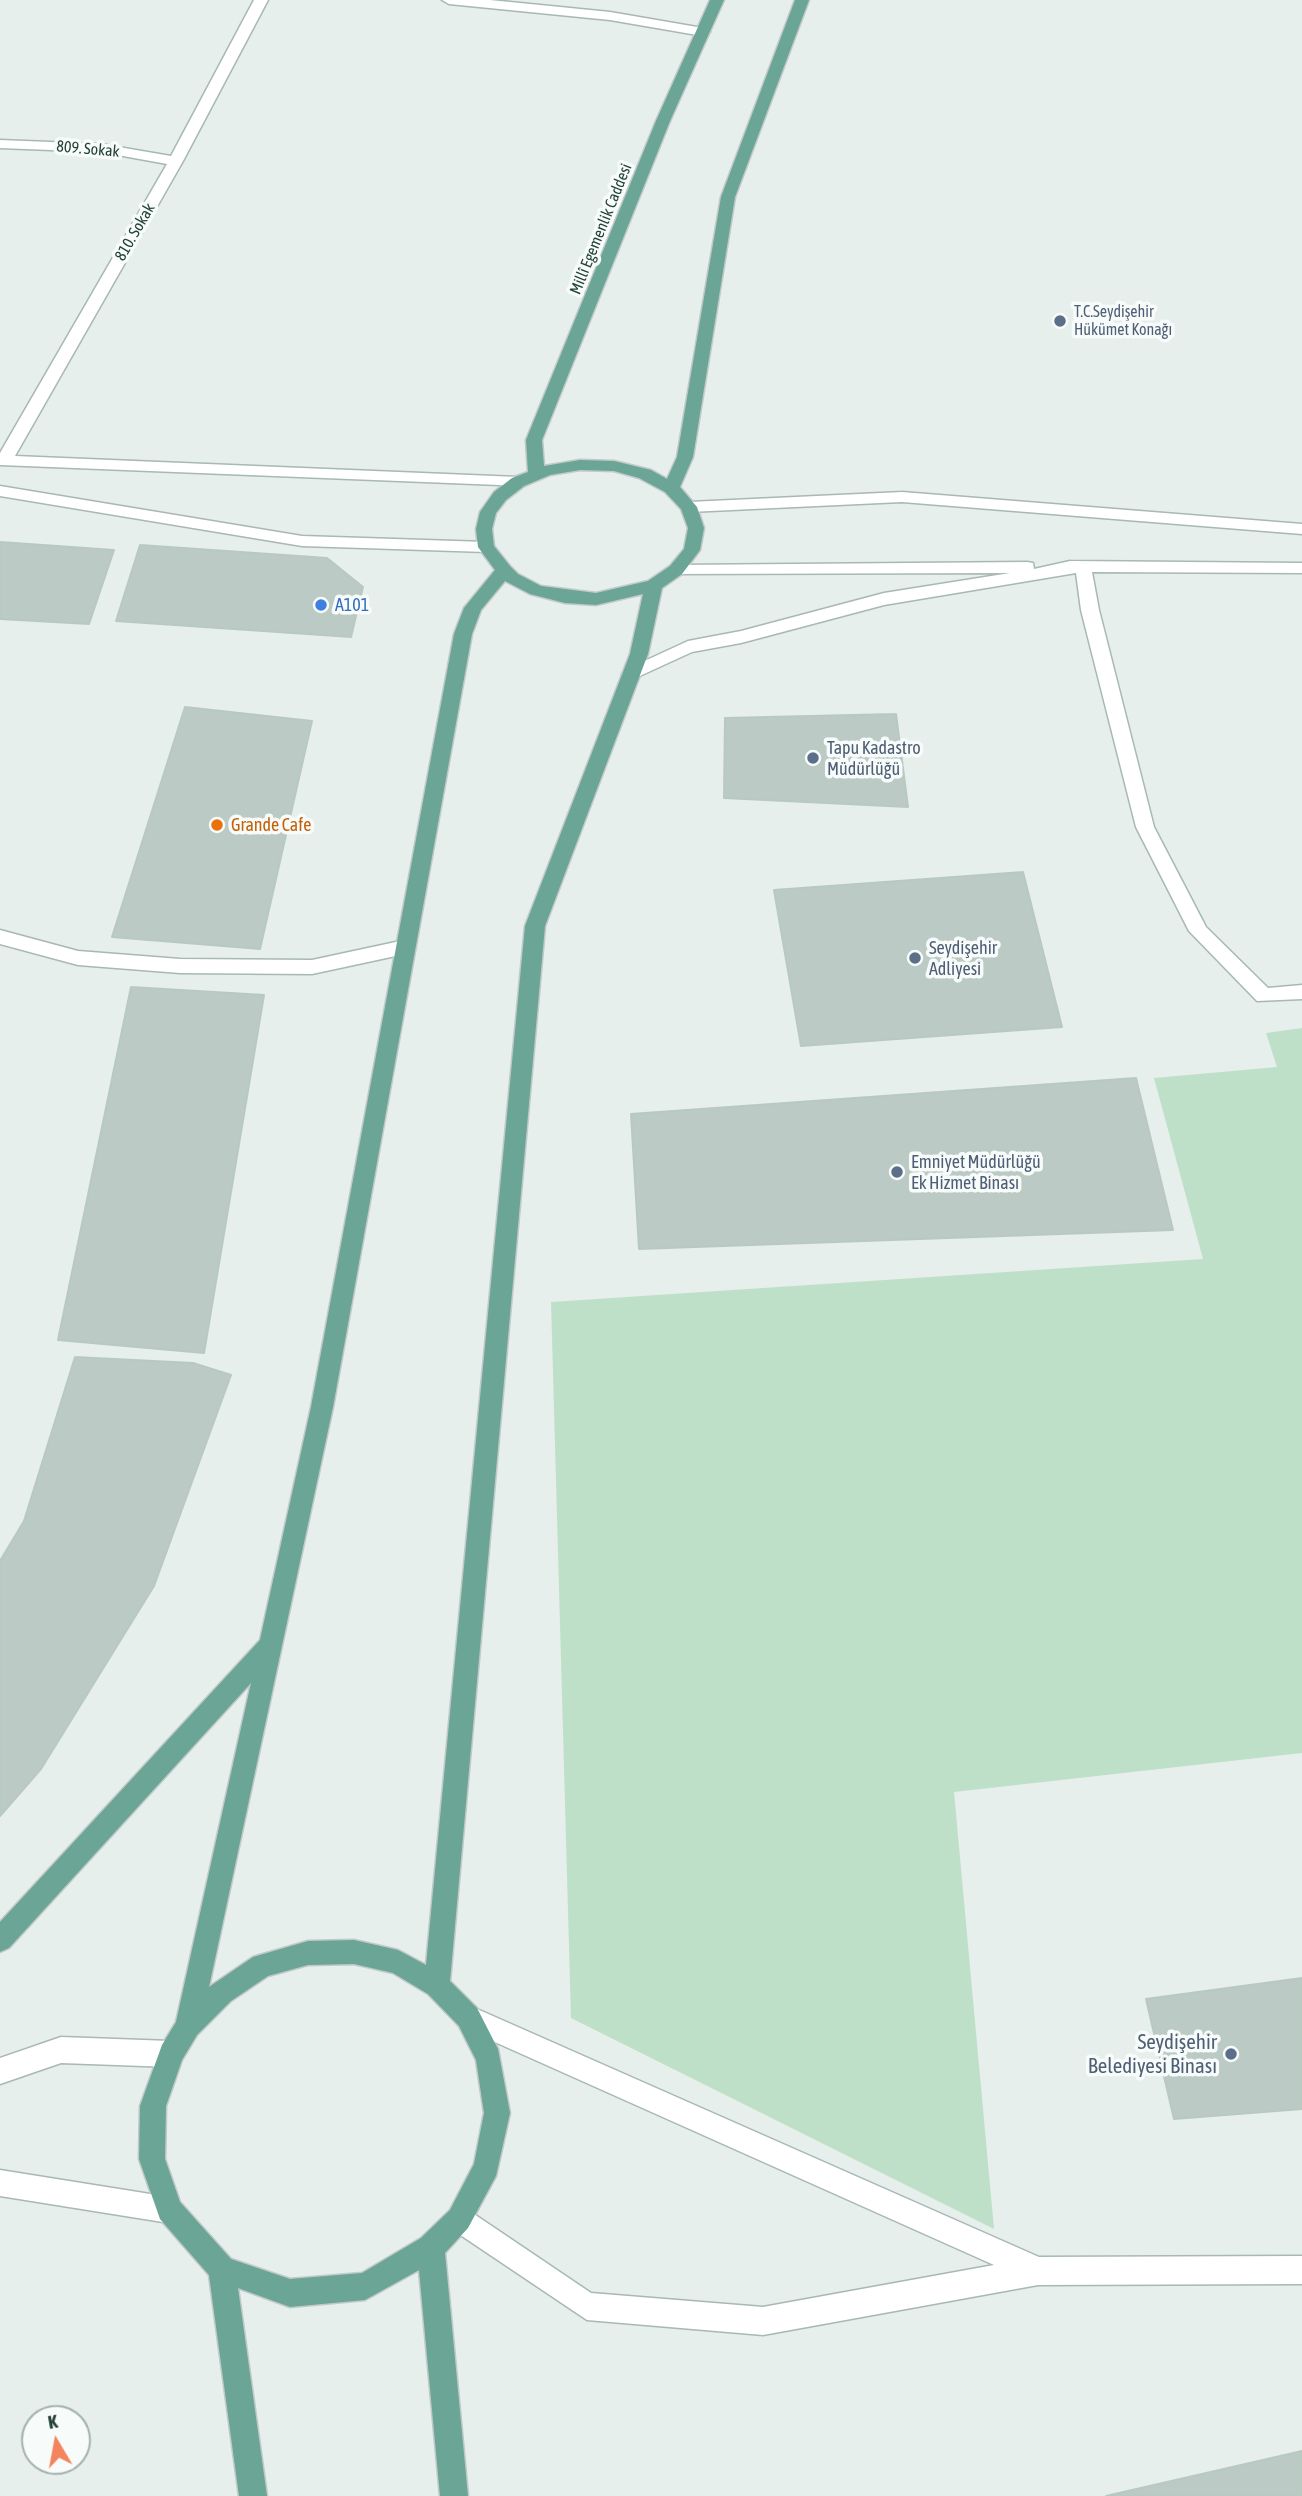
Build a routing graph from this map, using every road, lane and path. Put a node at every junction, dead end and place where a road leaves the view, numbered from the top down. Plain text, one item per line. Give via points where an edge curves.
1 (261, 0) edge
2 (449, 0) edge
3 (717, 0) edge
4 (802, 0) edge
5 (703, 32) junction
6 (0, 144) edge
7 (176, 161) junction
8 (2, 460) edge
9 (536, 475) junction
10 (518, 482) junction
11 (671, 488) junction
12 (0, 491) edge
13 (689, 507) junction
14 (1302, 530) edge
15 (485, 547) junction
16 (1083, 566) junction
17 (1302, 568) edge
18 (504, 570) junction
19 (676, 570) junction
20 (654, 585) junction
21 (631, 674) junction
22 (0, 937) edge
23 (405, 947) junction
24 (1302, 992) edge
25 (270, 1645) junction
26 (0, 1940) edge
27 (437, 1985) junction
28 (468, 2017) junction
29 (188, 2026) junction
30 (171, 2054) junction
31 (0, 2071) edge
32 (0, 2183) edge
33 (169, 2210) junction
34 (459, 2219) junction
35 (431, 2248) junction
36 (222, 2269) junction
37 (1302, 2270) edge
38 (1038, 2271) junction
39 (253, 2496) edge
40 (454, 2496) edge

1 - 7 street, 810. Sokak
2 - 5 street via 610,16
3 - 5 main road, Millî Egemenlik Caddesi
4 - 11 main road via 728,197 685,457
5 - 9 main road, Millî Egemenlik Caddesi via 534,440
6 - 7 street, 809. Sokak via 100,148
7 - 8 street, 810. Sokak
8 - 10 street
9 - 10 main road
9 - 11 main road via 580,465 614,466 645,474
10 - 15 main road via 488,512
11 - 13 main road
12 - 15 street via 302,541
13 - 14 street via 902,497
13 - 19 main road via 696,528 692,550
15 - 18 main road
16 - 17 street
16 - 19 street
16 - 21 street via 884,599 688,647
16 - 24 street via 1145,827 1199,931 1264,996
18 - 20 main road via 536,590 565,597 596,599
18 - 23 main road via 473,608 463,634
19 - 20 main road
20 - 21 main road
21 - 27 main road via 535,926
22 - 23 street via 78,958 180,966 312,967
23 - 25 main road via 322,1407
25 - 26 main road
25 - 29 main road
27 - 28 main road
27 - 29 main road via 398,1962 354,1952 308,1953 262,1966 222,1992
28 - 34 main road via 489,2058 496,2113 487,2167
28 - 38 street
29 - 30 main road
30 - 31 street via 61,2049
30 - 33 main road via 153,2106 152,2159
32 - 33 street
33 - 36 main road
34 - 35 main road
34 - 38 street via 587,2306 600,2308 762,2321
35 - 36 main road via 365,2286 290,2293
35 - 40 main road
36 - 39 main road
37 - 38 street

